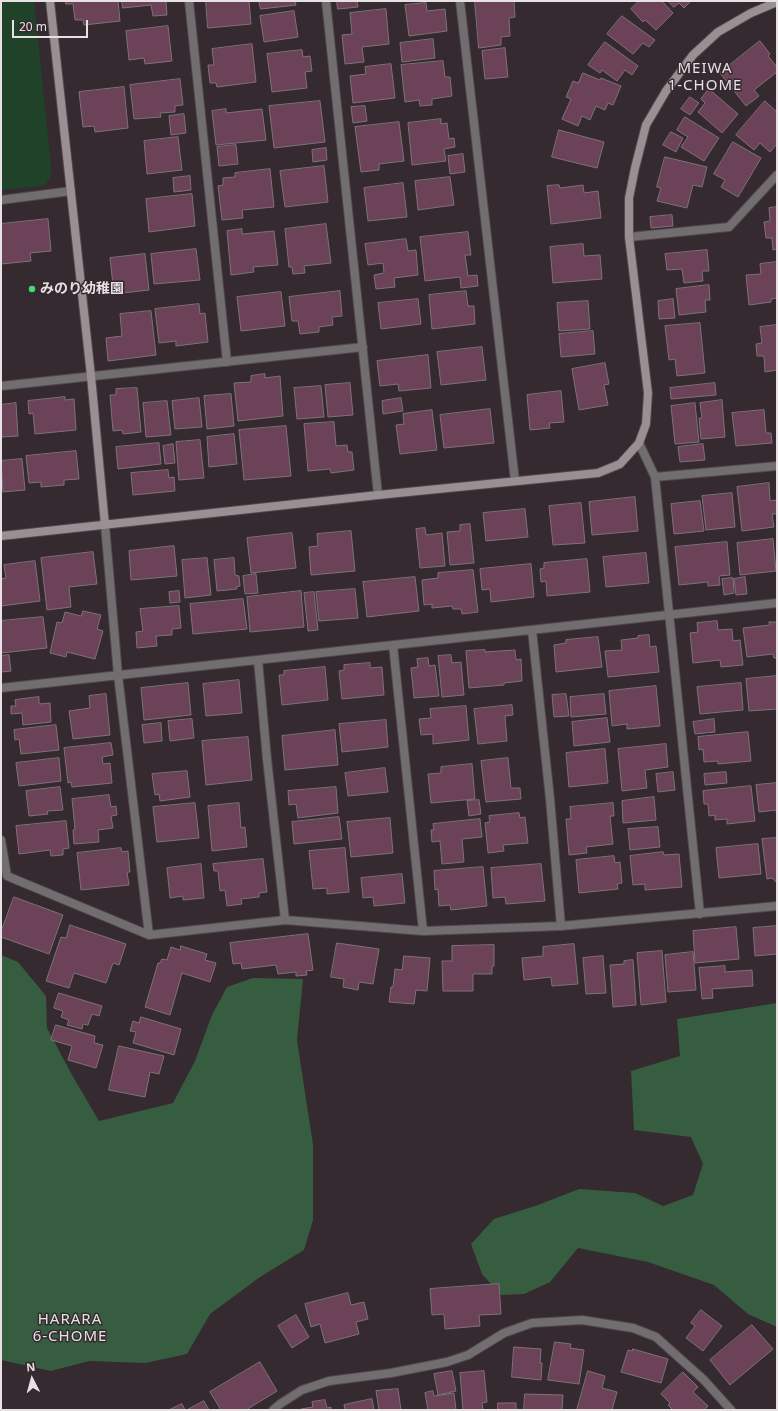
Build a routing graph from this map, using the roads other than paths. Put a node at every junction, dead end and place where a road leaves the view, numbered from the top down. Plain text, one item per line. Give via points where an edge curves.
1 (50, 1) edge
2 (188, 1) edge
3 (326, 1) edge
4 (460, 1) edge
5 (777, 2) edge
6 (777, 175) edge
7 (71, 191) junction
8 (1, 200) edge
9 (629, 237) junction
10 (363, 347) junction
11 (227, 362) junction
12 (91, 376) junction
13 (1, 386) edge
14 (639, 443) junction
15 (777, 466) edge
16 (655, 477) junction
17 (515, 481) junction
18 (378, 495) junction
19 (105, 525) junction
20 (1, 536) edge
21 (777, 603) edge
22 (669, 614) junction
23 (532, 630) junction
24 (393, 644) junction
25 (258, 660) junction
26 (118, 675) junction
27 (1, 688) edge
28 (1, 840) edge
29 (777, 906) edge
30 (700, 914) junction
31 (285, 920) junction
32 (561, 926) junction
33 (424, 931) junction
34 (149, 935) junction
35 (273, 1410) edge
36 (731, 1410) edge

1 - 7 street
2 - 11 street
3 - 10 street
4 - 17 street
5 - 9 street via 718,32 693,55 666,91 646,125 634,168 629,198
6 - 9 street via 729,227
7 - 8 street
7 - 12 street
9 - 14 street via 648,393 646,424
10 - 11 street
10 - 18 street
11 - 12 street
12 - 13 street
12 - 19 street
14 - 16 street
14 - 17 street via 620,464 598,473
15 - 16 street
16 - 22 street
17 - 18 street
18 - 19 street
19 - 20 street
19 - 26 street
21 - 22 street
22 - 23 street
22 - 30 street
23 - 24 street
23 - 32 street
24 - 25 street
24 - 33 street
25 - 26 street
25 - 31 street
26 - 27 street
26 - 34 street
28 - 34 street via 7,876
29 - 30 street
30 - 32 street
31 - 33 street
31 - 34 street
32 - 33 street
35 - 36 street via 302,1390 329,1381 447,1362 468,1355 504,1333 532,1323 582,1320 633,1328 656,1337 704,1380

